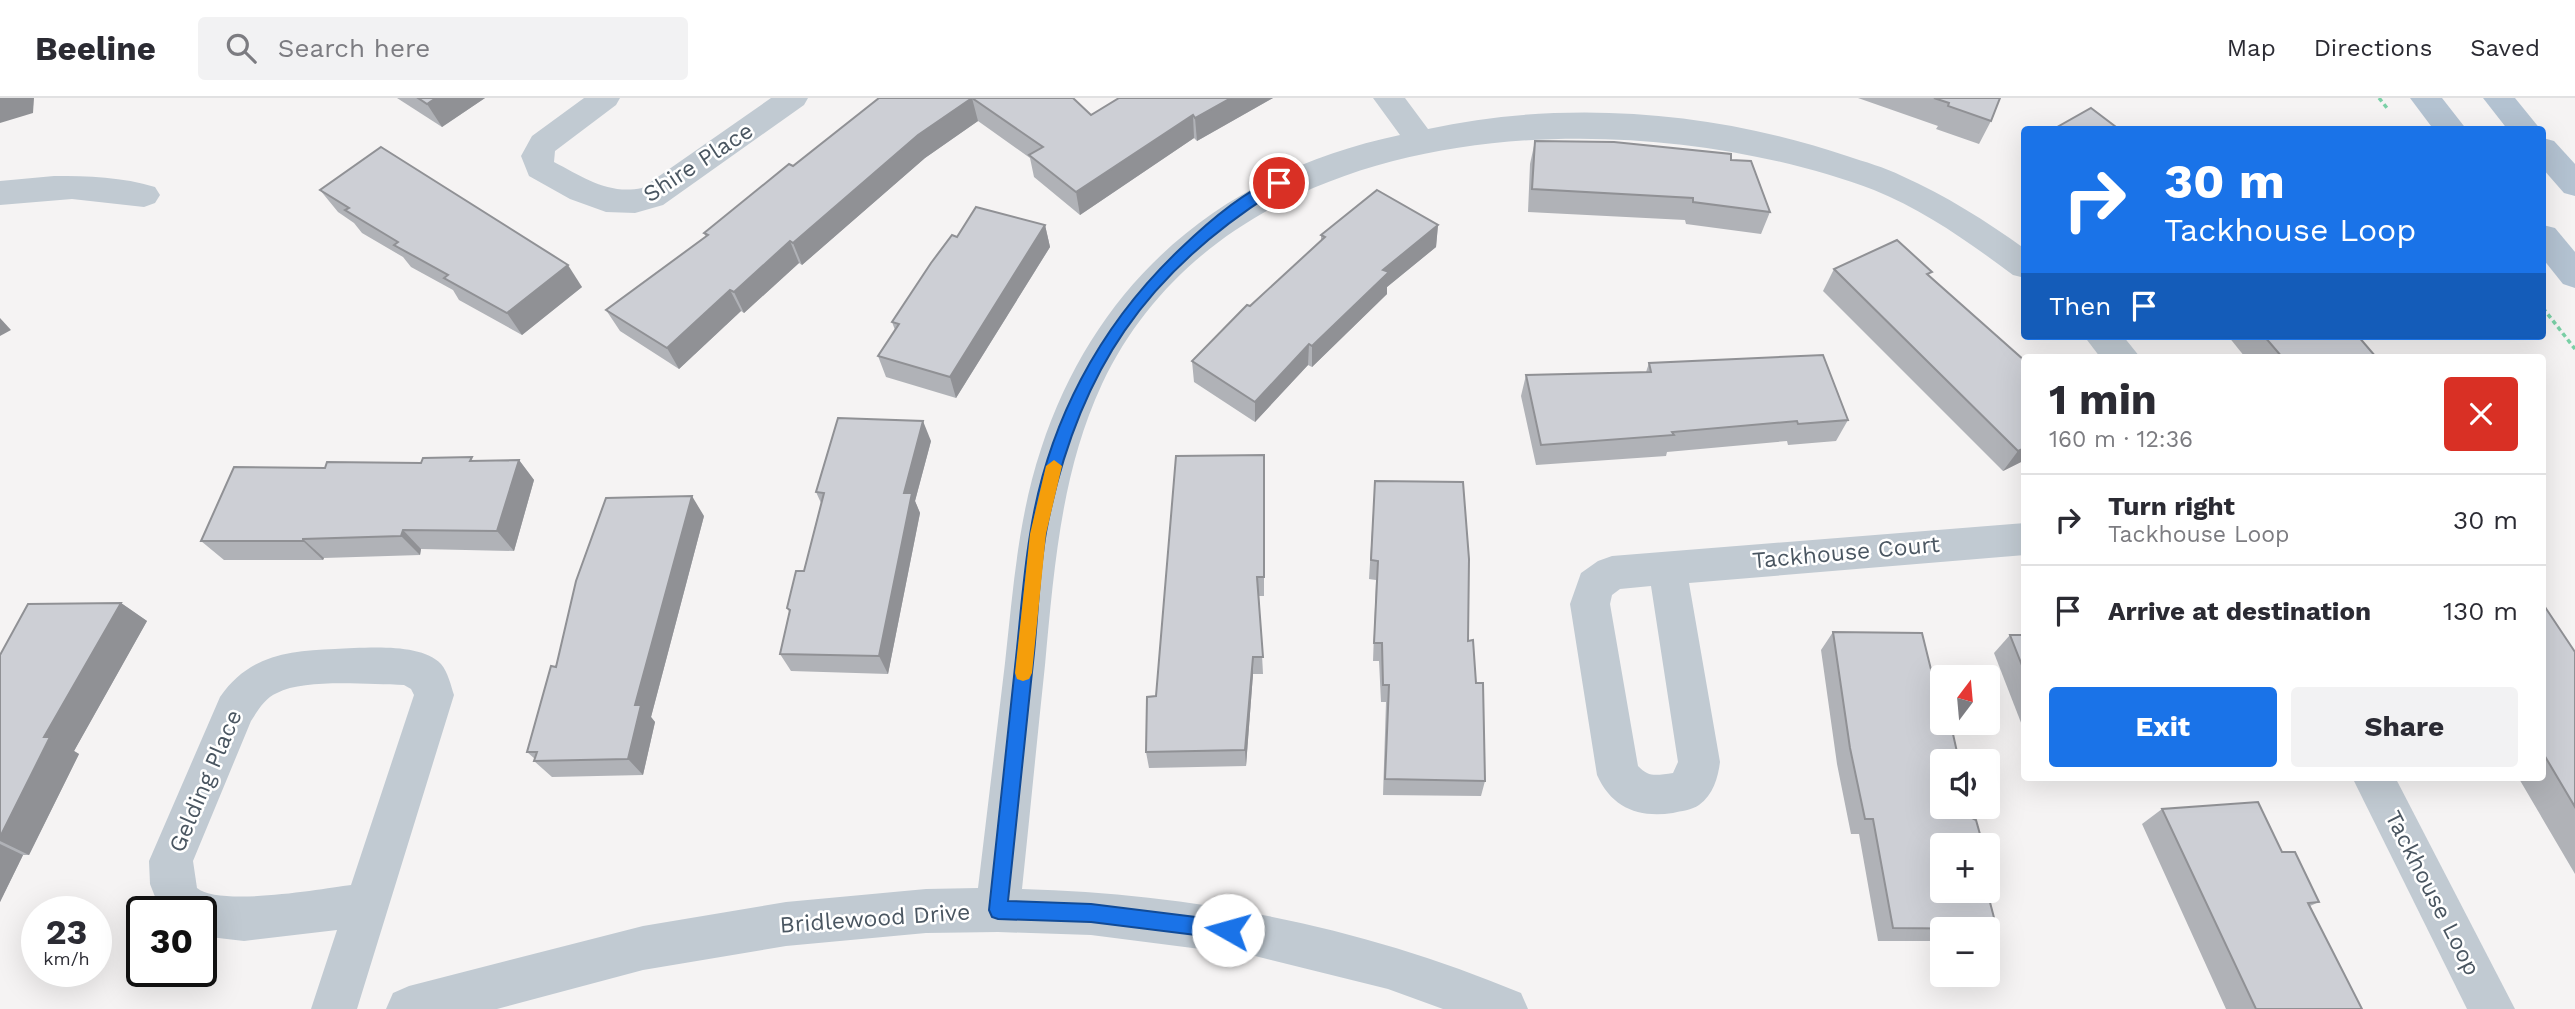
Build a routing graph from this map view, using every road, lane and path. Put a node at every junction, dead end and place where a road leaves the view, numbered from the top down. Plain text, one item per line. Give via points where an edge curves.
1 (605, 98) edge
2 (792, 98) edge
3 (1388, 98) edge
4 (2425, 98) edge
5 (2498, 98) edge
6 (2449, 126) edge
7 (2522, 126) edge
8 (1413, 130) junction
9 (2546, 152) edge
10 (2575, 185) edge
11 (0, 194) edge
12 (144, 195) dead end
13 (2546, 241) edge
14 (2021, 264) edge
15 (2575, 275) edge
16 (2546, 312) edge
17 (2105, 340) edge
18 (2575, 349) edge
19 (2119, 354) edge
20 (2021, 538) edge
21 (1667, 568) junction
22 (2375, 781) edge
23 (177, 896) edge
24 (368, 905) junction
25 (998, 910) junction
26 (217, 916) edge
27 (334, 1009) edge
28 (409, 1009) edge
29 (1505, 1009) edge
30 (2492, 1009) edge

1 - 2 street, Shire Place via 543,144 537,156 540,168 605,202 630,204 652,197
3 - 8 street
4 - 6 main road
5 - 7 main road
8 - 14 street via 1464,118 1552,110 1614,110 1678,118 1821,155 1885,181 1983,235
8 - 25 street via 1297,172 1242,205 1153,284 1112,337 1084,384 1058,448 1038,534
9 - 10 main road
11 - 12 street via 54,186 102,187
13 - 15 main road
16 - 18 path
17 - 19 street
20 - 21 street, Tackhouse Court
21 - 21 street, Tackhouse Court via 1612,573 1595,585 1590,604 1618,775 1632,790 1652,796 1684,791 1697,777 1699,762
22 - 30 street, Tackhouse Loop
23 - 24 street, Gelding Place via 171,888 171,861 234,710 246,693 262,679 288,670 409,667 427,677 434,695
24 - 26 street via 244,919
24 - 27 street, Gelding Place
25 - 28 street, Bridlewood Drive via 786,923 643,948
25 - 29 street, Bridlewood Drive via 1091,913 1255,934 1388,967

